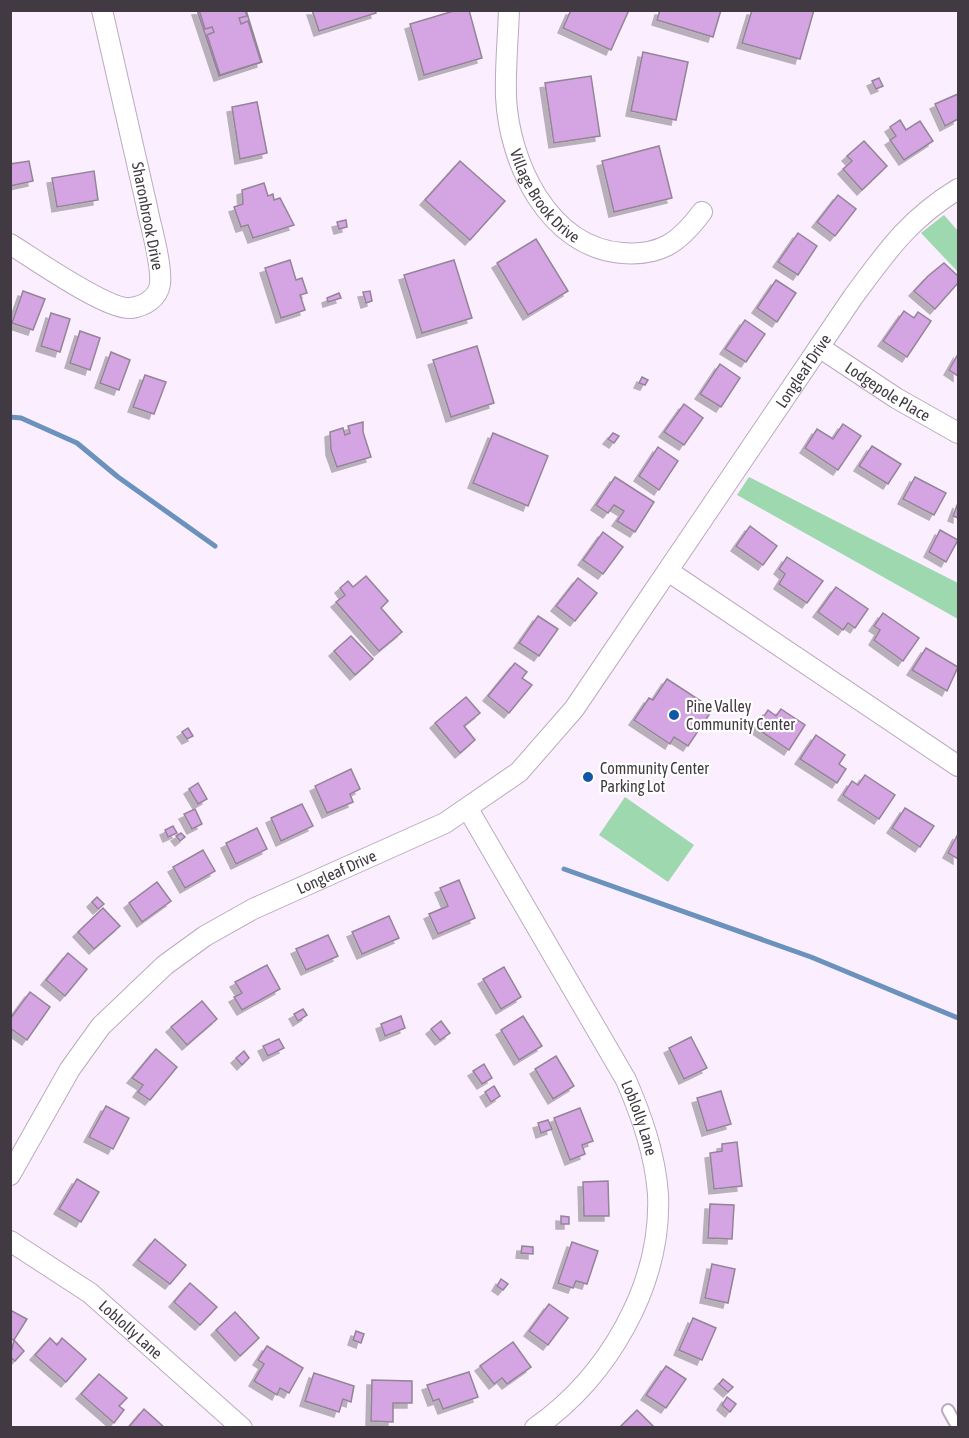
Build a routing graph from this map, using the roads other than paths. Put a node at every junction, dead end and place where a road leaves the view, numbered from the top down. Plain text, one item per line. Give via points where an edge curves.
1 (102, 10) edge
2 (509, 10) edge
3 (958, 189) edge
4 (702, 212) dead end
5 (10, 244) edge
6 (819, 347) junction
7 (958, 433) edge
8 (668, 571) junction
9 (958, 766) edge
10 (468, 808) junction
11 (10, 1175) edge
12 (10, 1241) edge
13 (948, 1410) dead end
14 (242, 1428) edge
15 (535, 1428) edge
16 (958, 1428) edge

1 - 5 street, Sharonbrook Drive via 154,242 158,292 144,305 129,309 119,306 83,290
2 - 4 street, Village Brook Drive via 506,100 518,158 528,183 552,217 592,245 642,255 681,237
3 - 6 street, Longleaf Drive via 911,223 892,243
6 - 7 street, Lodgepole Place
6 - 8 street, Longleaf Drive
8 - 9 street
8 - 10 street, Longleaf Drive via 543,747 519,772
10 - 11 street, Longleaf Drive via 420,835 253,909 165,965 101,1026 70,1069
10 - 15 street, Loblolly Lane via 626,1080 652,1152 658,1195 649,1265 621,1332 591,1378
12 - 14 street, Loblolly Lane via 90,1293
13 - 16 lane

